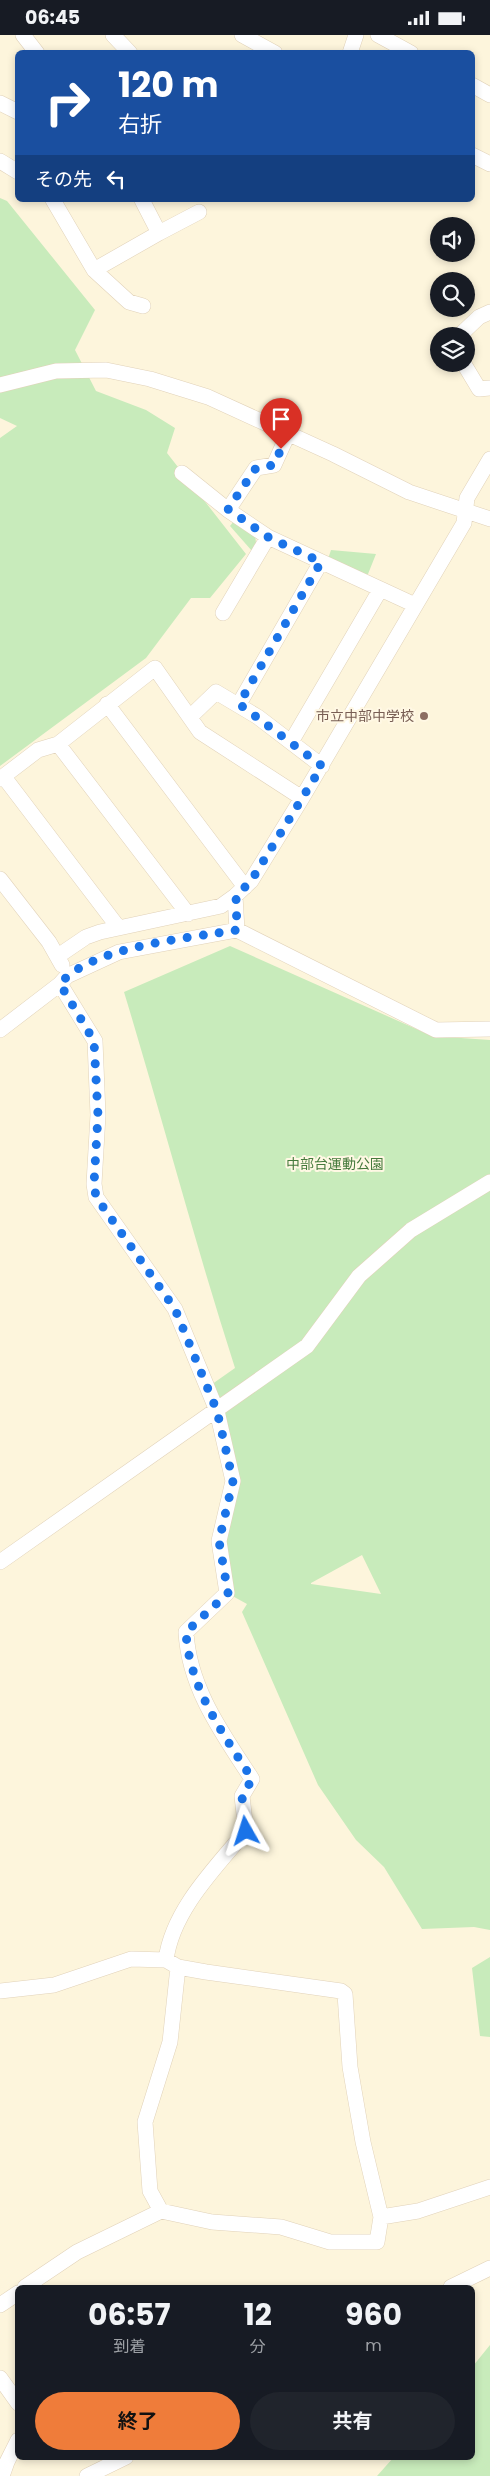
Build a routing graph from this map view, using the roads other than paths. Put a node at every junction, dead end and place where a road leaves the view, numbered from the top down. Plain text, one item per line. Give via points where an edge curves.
1 (22, 35) edge
2 (113, 35) edge
3 (242, 35) edge
4 (356, 35) edge
5 (378, 35) edge
6 (34, 50) edge
7 (124, 50) edge
8 (270, 50) edge
9 (351, 50) edge
10 (406, 50) edge
11 (475, 87) edge
12 (490, 95) edge
13 (0, 103) edge
14 (15, 110) edge
15 (475, 156) edge
16 (0, 161) edge
17 (490, 164) edge
18 (15, 170) edge
19 (54, 202) edge
20 (143, 202) edge
21 (199, 212) dead end
22 (159, 233) junction
23 (94, 269) junction
24 (143, 306) dead end
25 (490, 312) edge
26 (468, 327) edge
27 (469, 372) edge
28 (0, 385) edge
29 (490, 388) edge
30 (288, 433) junction
31 (490, 459) edge
32 (182, 473) dead end
33 (228, 509) junction
34 (466, 512) junction
35 (490, 519) edge
36 (268, 537) junction
37 (321, 562) junction
38 (380, 590) junction
39 (415, 605) junction
40 (223, 613) dead end
41 (239, 704) junction
42 (107, 705) junction
43 (190, 717) junction
44 (291, 742) junction
45 (58, 744) junction
46 (322, 766) junction
47 (2, 778) edge
48 (302, 799) junction
49 (0, 879) edge
50 (240, 891) junction
51 (188, 914) junction
52 (118, 927) junction
53 (237, 930) junction
54 (58, 956) junction
55 (63, 980) junction
56 (490, 1029) edge
57 (0, 1030) edge
58 (490, 1182) edge
59 (217, 1411) junction
60 (0, 1562) edge
61 (172, 1963) junction
62 (0, 1991) edge
63 (490, 2187) edge
64 (161, 2211) junction
65 (381, 2217) junction
66 (490, 2268) edge
67 (28, 2285) edge
68 (455, 2285) edge
69 (15, 2295) edge
70 (0, 2305) edge
71 (0, 2378) edge
72 (15, 2399) edge
73 (15, 2447) edge
74 (120, 2460) edge
75 (2, 2476) edge
76 (87, 2476) edge

1 - 6 street
2 - 7 street
3 - 8 street
4 - 9 street
5 - 10 street
11 - 12 street
13 - 14 street
15 - 17 street
16 - 18 street
19 - 23 street
20 - 22 street
21 - 22 street
22 - 23 street
23 - 24 street via 129,302
25 - 26 street
27 - 29 street via 479,389
28 - 30 street via 56,371 106,370 150,379 208,397
30 - 33 street via 274,465 256,468
30 - 34 street via 409,492
31 - 34 street via 467,498
32 - 33 street
33 - 36 street
34 - 35 street
34 - 39 street via 464,523
36 - 37 street
36 - 40 street
37 - 38 street
37 - 41 street
38 - 39 street
38 - 44 street
39 - 46 street
41 - 43 street via 216,692
41 - 44 street
42 - 43 street via 156,668
42 - 45 street
42 - 50 street
43 - 48 street via 200,732
44 - 46 street
45 - 47 street via 38,750
45 - 51 street
46 - 48 street
47 - 52 street
48 - 50 street via 251,881
49 - 54 street
50 - 51 street via 220,906
50 - 53 street
51 - 52 street
52 - 54 street via 86,937
53 - 55 street via 126,950 100,959
53 - 56 street via 436,1030
54 - 55 street
55 - 57 street
55 - 59 street via 94,1041 98,1115 96,1197 175,1309
58 - 59 street via 410,1230 359,1276 307,1346
59 - 60 street
59 - 61 street via 233,1481 219,1541 228,1593 186,1632 187,1654 208,1711 252,1779 242,1797 246,1831 197,1890 169,1942
61 - 62 street via 131,1959 54,1985
61 - 64 street via 170,2042 145,2121 150,2191
61 - 65 street via 332,1989 345,1994 350,2067
63 - 65 street via 418,2211
64 - 65 street via 212,2222 281,2227 330,2242 377,2242
64 - 67 street via 77,2252
66 - 68 street
69 - 70 street
71 - 72 street
73 - 75 street
74 - 76 street

